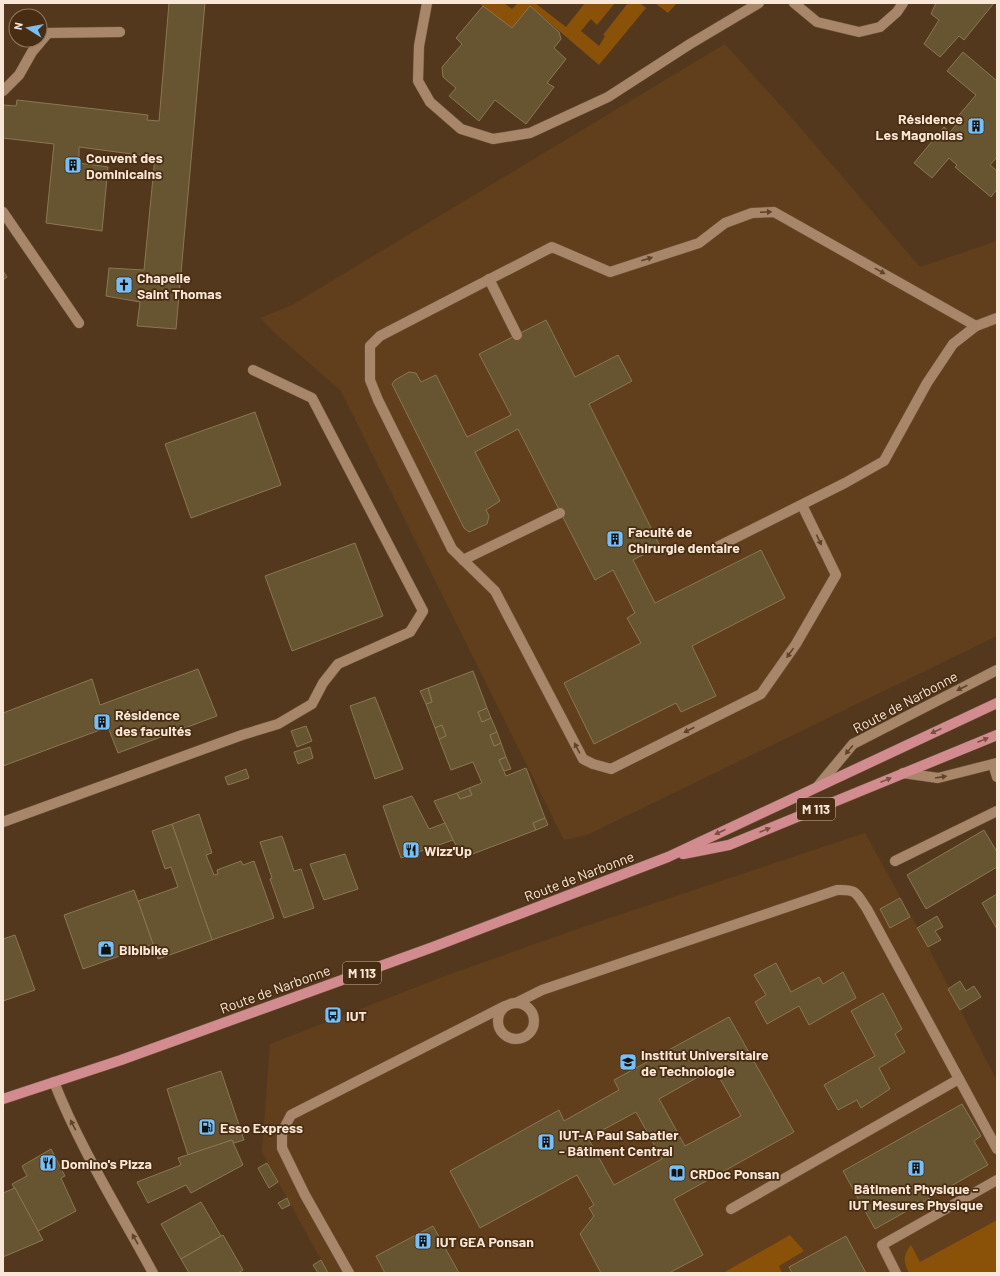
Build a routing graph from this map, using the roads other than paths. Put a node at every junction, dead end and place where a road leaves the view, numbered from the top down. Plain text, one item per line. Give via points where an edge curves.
1 (428, 3) edge
2 (759, 3) edge
3 (794, 3) edge
4 (903, 3) edge
5 (120, 32) dead end
6 (3, 90) edge
7 (3, 212) edge
8 (489, 278) junction
9 (997, 318) edge
10 (79, 323) dead end
11 (976, 326) junction
12 (517, 335) dead end
13 (253, 370) dead end
14 (802, 505) junction
15 (560, 513) dead end
16 (713, 549) dead end
17 (463, 560) junction
18 (997, 670) edge
19 (997, 703) edge
20 (997, 735) edge
21 (995, 764) edge
22 (903, 773) junction
23 (997, 777) edge
24 (818, 786) junction
25 (997, 811) edge
26 (3, 822) edge
27 (668, 857) junction
28 (895, 861) dead end
29 (516, 1003) junction
30 (505, 1006) junction
31 (959, 1079) junction
32 (54, 1082) junction
33 (3, 1099) edge
34 (997, 1149) edge
35 (997, 1180) edge
36 (731, 1209) dead end
37 (153, 1273) edge
38 (349, 1273) edge
39 (896, 1273) edge

1 - 2 street via 420,46 418,81 430,102 461,128 493,139 530,133 608,97
3 - 4 street via 817,22 859,32 880,27
5 - 6 street via 48,33 32,52 19,75
7 - 10 street
8 -> 11 street via 552,247 610,272 699,243 726,223 752,213 774,212
8 - 12 street
8 - 17 street via 380,336 370,346 370,380 378,400 452,549
9 - 11 street
11 - 14 street via 953,344 927,383 884,462
13 - 26 street via 312,398 423,611 410,632 338,664 323,683 312,704 278,724
14 - 16 street
14 -> 17 street via 836,575 796,644 761,694 611,769 583,759 495,591
15 - 17 street
18 -> 24 street, Route de Narbonne via 854,744
19 -> 24 main road, Route de Narbonne / M 113
22 -> 20 main road, Route de Narbonne / M 113
22 -> 21 street via 938,778
21 - 23 street
27 -> 22 main road, Route de Narbonne / M 113 via 729,845
24 -> 27 main road, Route de Narbonne / M 113
25 - 28 street
27 - 32 main road, Route de Narbonne / M 113 via 433,947
29 - 30 street
29 - 30 street via 527,1007 534,1022 529,1033 519,1038 507,1037 499,1028 498,1016
29 - 31 street via 542,990 836,890 850,890 857,894 867,909
30 - 38 street via 291,1116 282,1132 282,1148
31 - 34 street
31 - 36 street
32 - 33 main road, Route de Narbonne / M 113
37 -> 32 street via 85,1150
35 - 39 street via 882,1245

